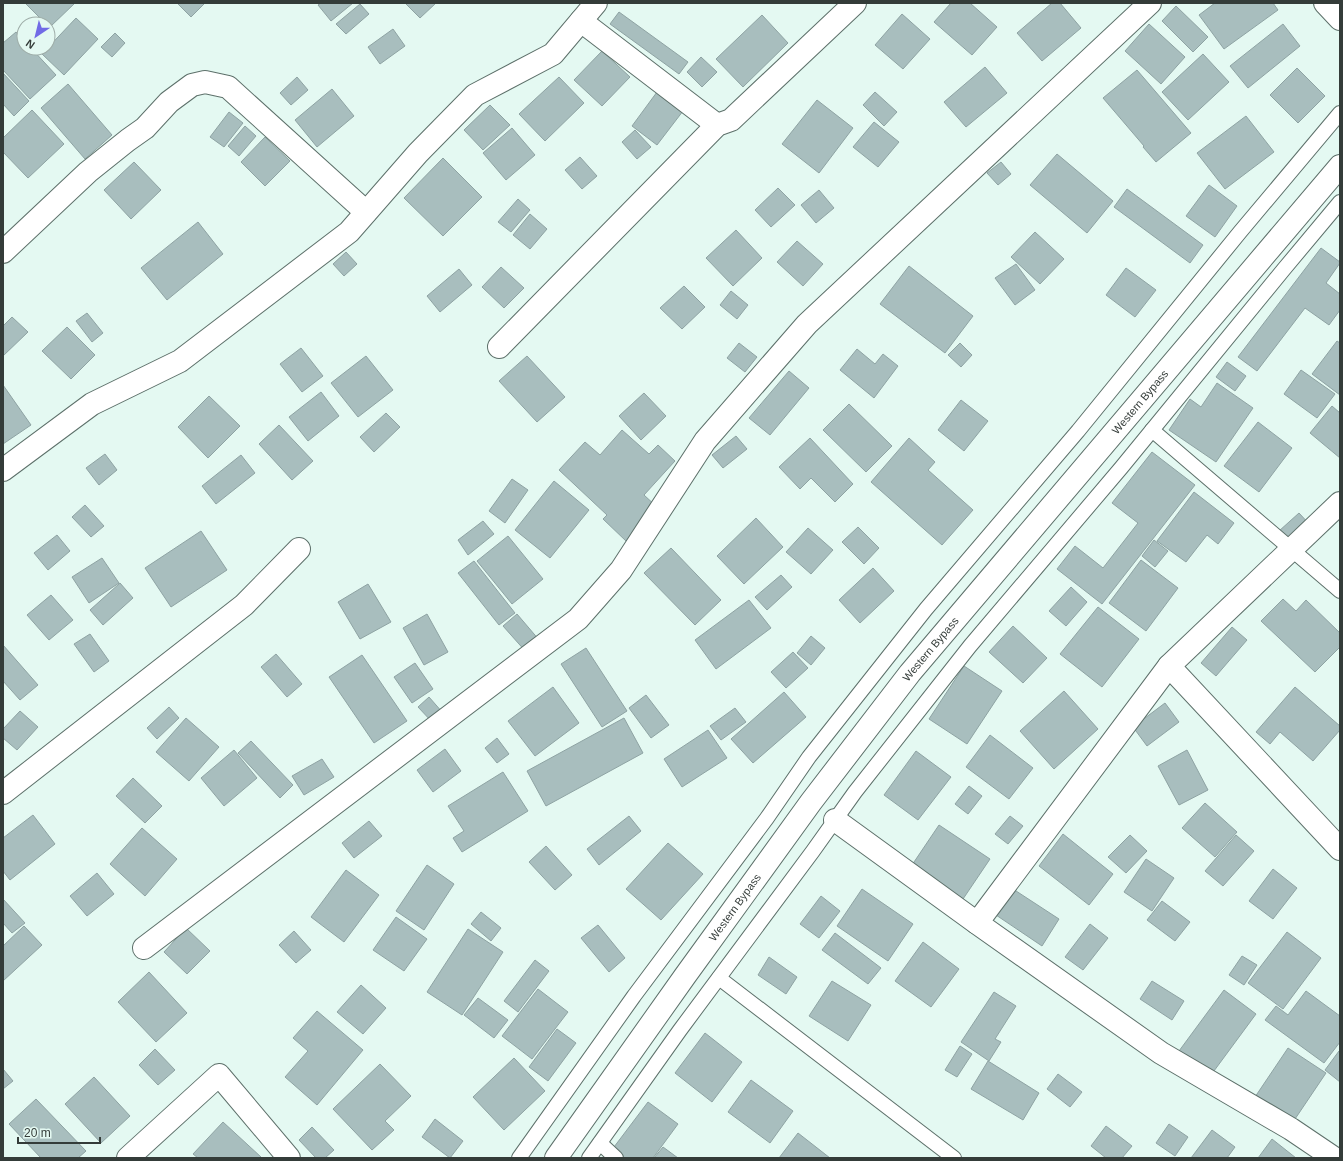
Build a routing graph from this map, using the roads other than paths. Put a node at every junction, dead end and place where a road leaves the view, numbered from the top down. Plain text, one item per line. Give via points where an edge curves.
1 (596, 3) edge
2 (855, 3) edge
3 (1150, 3) edge
4 (1325, 3) edge
5 (1340, 19) edge
6 (581, 21) junction
7 (1340, 113) edge
8 (717, 125) junction
9 (1340, 166) edge
10 (1340, 202) edge
11 (366, 212) junction
12 (3, 252) edge
13 (499, 347) dead end
14 (1152, 430) junction
15 (3, 470) edge
16 (1340, 503) edge
17 (299, 549) dead end
18 (1291, 549) junction
19 (1340, 591) edge
20 (1169, 666) junction
21 (3, 792) edge
22 (835, 820) junction
23 (1340, 850) edge
24 (977, 923) junction
25 (144, 948) dead end
26 (720, 978) junction
27 (600, 1143) junction
28 (128, 1158) edge
29 (289, 1158) edge
30 (519, 1158) edge
31 (556, 1158) edge
32 (589, 1158) edge
33 (616, 1158) edge
34 (954, 1158) edge
35 (1334, 1158) edge

1 - 6 street
2 - 8 street via 731,120
3 - 25 street via 807,324 705,441 621,570 578,619
4 - 5 street
6 - 8 street
6 - 11 street via 553,54 475,95 418,153
7 - 30 lane via 1078,431 926,609 809,757
8 - 13 street
9 - 31 street, Western Bypass via 910,673 690,969
10 - 14 lane
11 - 12 street via 228,87 205,82 192,85 169,102 145,128 88,172
11 - 15 street via 348,232 180,361 92,404
14 - 18 lane
14 - 22 lane via 970,646
16 - 18 street
17 - 21 street via 244,605
18 - 19 lane
18 - 20 street
20 - 23 street
20 - 24 street
22 - 24 street
22 - 26 lane
24 - 35 street via 1161,1054 1290,1129
26 - 27 lane
26 - 34 lane
27 - 32 lane
27 - 33 lane
28 - 29 street via 219,1075

